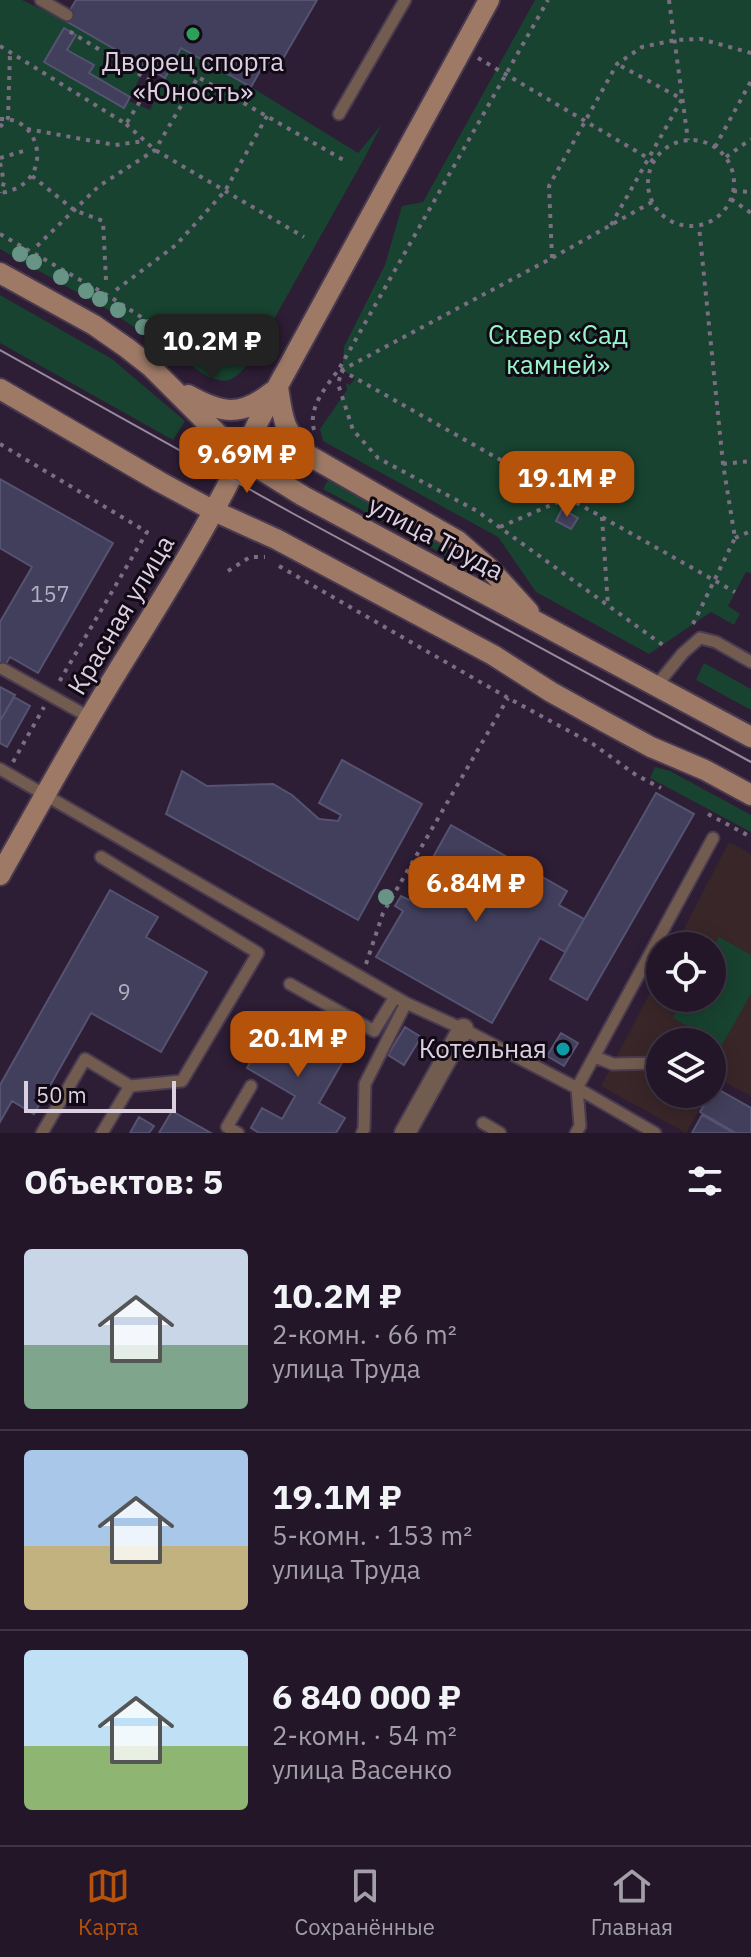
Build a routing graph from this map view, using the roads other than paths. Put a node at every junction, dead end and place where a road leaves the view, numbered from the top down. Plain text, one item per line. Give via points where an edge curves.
1 (41, 0) edge
2 (405, 0) edge
3 (489, 0) edge
4 (63, 20) road end
5 (339, 114) dead end
6 (0, 273) edge
7 (150, 366) junction
8 (278, 387) junction
9 (0, 389) edge
10 (242, 458) junction
11 (214, 511) junction
12 (540, 623) junction
13 (751, 662) edge
14 (3, 669) dead end
15 (656, 686) junction
16 (89, 717) junction
17 (751, 737) edge
18 (3, 771) edge
19 (46, 795) junction
20 (751, 795) edge
21 (713, 838) dead end
22 (101, 857) dead end
23 (0, 875) edge
24 (290, 984) dead end
25 (400, 1000) junction
26 (463, 1029) junction
27 (595, 1057) junction
28 (646, 1063) edge
29 (130, 1086) junction
30 (251, 1086) dead end
31 (577, 1088) junction
32 (483, 1123) dead end
33 (365, 1132) edge
34 (42, 1133) edge
35 (102, 1133) edge
36 (238, 1133) edge
37 (405, 1133) edge
38 (500, 1133) edge
39 (576, 1133) edge
40 (655, 1133) edge

1 - 4 lane
2 - 5 lane
3 - 8 main road, Красная улица
6 - 7 main road, улица Труда via 94,325
7 - 8 main road via 191,397 224,410 249,408
7 - 10 main road, улица Труда
8 - 10 main road, Красная улица
8 - 12 main road via 284,426 308,455 458,541
9 - 11 main road
10 - 11 main road, Красная улица
10 - 12 main road, улица Труда
11 - 16 main road, Красная улица
11 - 20 main road via 493,655 651,747
12 - 15 main road, улица Труда
13 - 15 lane via 700,638
14 - 16 lane
15 - 17 main road, улица Труда
16 - 19 main road, Красная улица
18 - 19 lane
19 - 23 main road, Красная улица
19 - 25 lane
21 - 27 lane
22 - 29 lane via 258,953 182,1081
24 - 25 lane via 374,1031
25 - 26 lane
25 - 33 lane via 365,1084
26 - 31 lane
26 - 37 street
27 - 28 lane via 613,1064
27 - 31 lane
29 - 34 lane via 85,1059
29 - 35 lane
30 - 36 lane via 227,1127
31 - 39 lane
31 - 40 lane
32 - 38 lane

